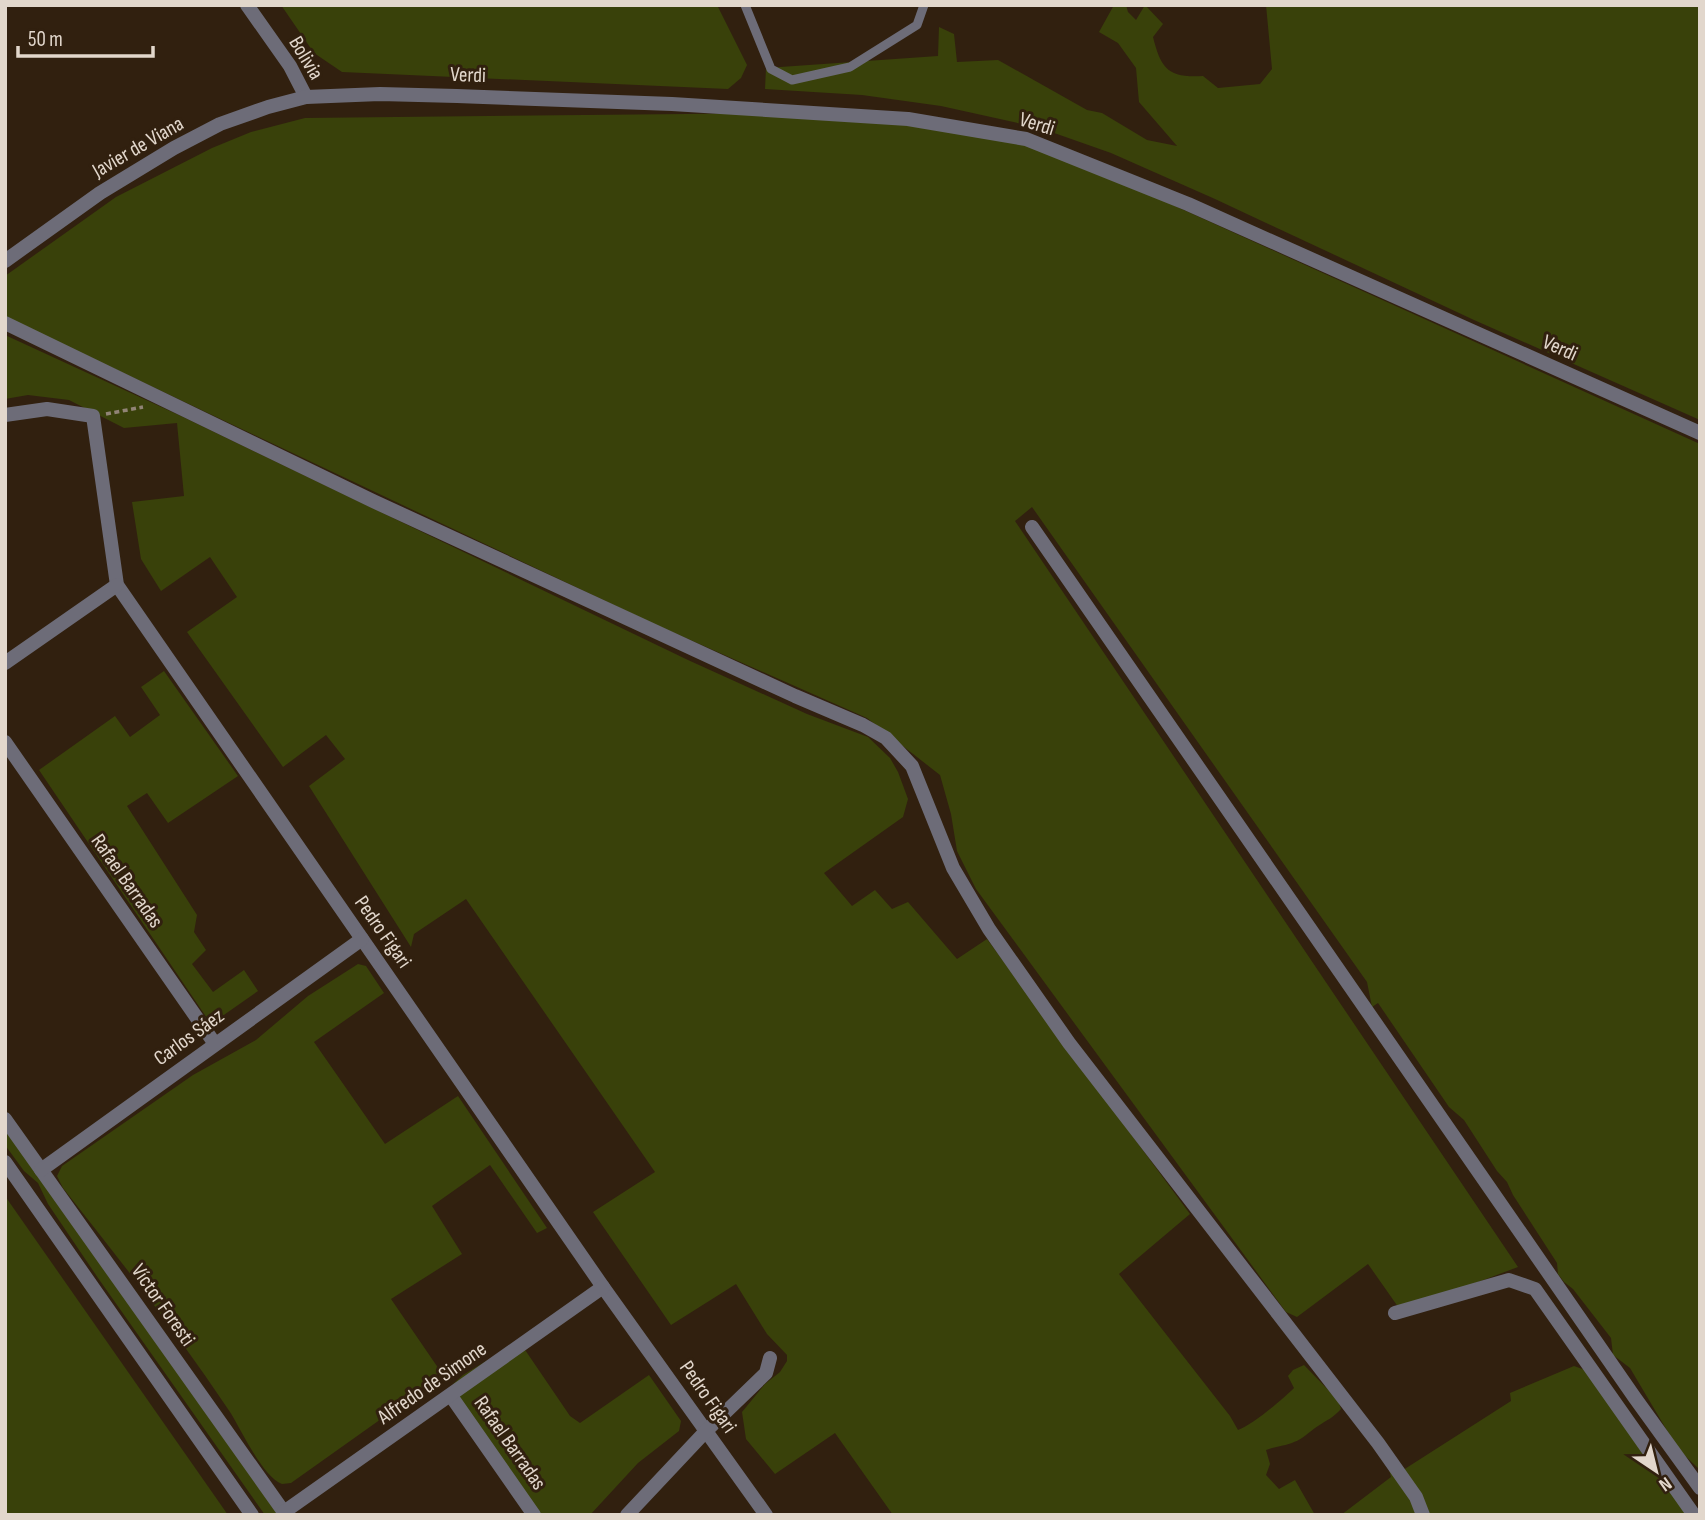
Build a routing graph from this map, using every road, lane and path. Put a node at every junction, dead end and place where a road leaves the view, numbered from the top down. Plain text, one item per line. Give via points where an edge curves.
1 (247, 5) edge
2 (745, 5) edge
3 (924, 5) edge
4 (306, 97) junction
5 (5, 261) edge
6 (5, 324) edge
7 (170, 403) junction
8 (5, 415) edge
9 (93, 416) junction
10 (1700, 433) edge
11 (1032, 527) dead end
12 (117, 585) junction
13 (5, 663) edge
14 (5, 742) edge
15 (362, 939) junction
16 (215, 1044) junction
17 (5, 1119) edge
18 (5, 1162) edge
19 (41, 1170) junction
20 (603, 1287) junction
21 (1395, 1313) dead end
22 (770, 1357) dead end
23 (451, 1396) junction
24 (706, 1431) junction
25 (1700, 1488) edge
26 (285, 1513) edge
27 (252, 1515) edge
28 (534, 1515) edge
29 (626, 1515) edge
30 (766, 1515) edge
31 (1423, 1515) edge
32 (1694, 1515) edge

1 - 4 street, Bolivia
2 - 3 lane via 771,69 792,80 850,67 917,25
4 - 5 street, Javier de Viana via 220,124 174,148 100,193
4 - 10 street, Verdi via 380,94 672,104 908,119 1026,139 1188,204
6 - 7 street
7 - 9 path
7 - 31 street via 886,738 912,766 953,868 989,929 1069,1043 1378,1443 1416,1497
8 - 9 street via 47,409
9 - 12 street, Pedro Figari
11 - 25 street
12 - 13 street
12 - 15 street, Pedro Figari
14 - 16 street, Rafael Barradas
15 - 16 street, Carlos Sáez
15 - 20 street, Pedro Figari
16 - 19 street, Carlos Sáez
17 - 19 street, Víctor Foresti
18 - 27 street
19 - 26 street, Víctor Foresti
20 - 23 street, Alfredo de Simone
20 - 24 street, Pedro Figari
21 - 32 street via 1509,1280 1535,1289
22 - 24 street via 766,1373
23 - 26 street, Alfredo de Simone
23 - 28 street, Rafael Barradas
24 - 29 street
24 - 30 street, Pedro Figari

